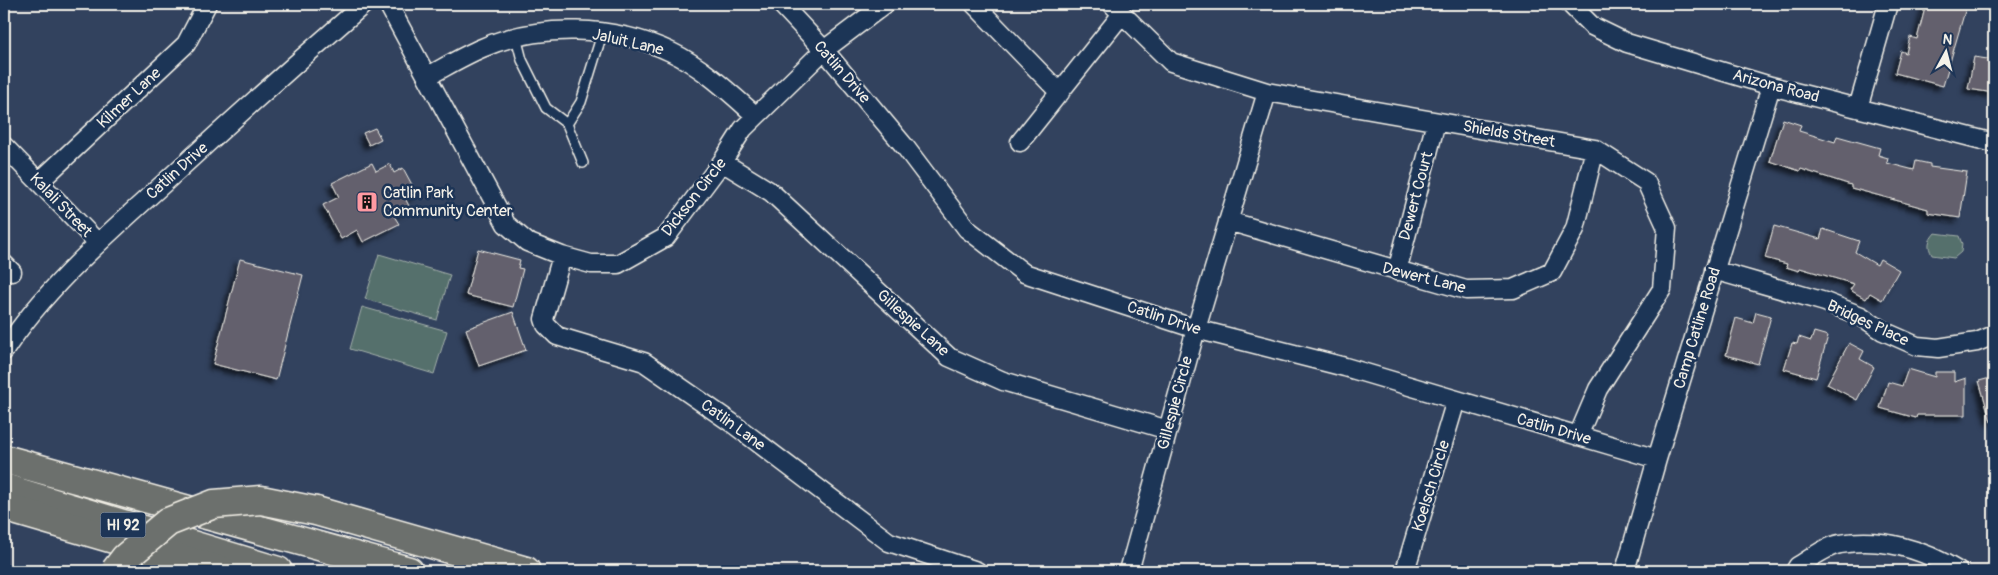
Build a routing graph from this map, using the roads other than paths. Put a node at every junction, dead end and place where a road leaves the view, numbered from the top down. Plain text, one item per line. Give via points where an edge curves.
1 (207, 4) edge
2 (364, 4) edge
3 (388, 4) edge
4 (781, 4) edge
5 (885, 4) edge
6 (974, 4) edge
7 (1570, 4) edge
8 (1888, 4) edge
9 (1117, 9) edge
10 (602, 34) junction
11 (516, 37) junction
12 (824, 50) junction
13 (428, 76) junction
14 (1772, 86) junction
15 (1060, 92) junction
16 (1267, 92) junction
17 (1858, 108) junction
18 (756, 116) junction
19 (1436, 122) junction
20 (567, 124) junction
21 (1020, 142) dead end
22 (1994, 143) edge
23 (4, 146) edge
24 (1595, 149) junction
25 (722, 162) junction
26 (583, 163) dead end
27 (39, 182) junction
28 (1228, 221) junction
29 (98, 243) junction
30 (562, 256) junction
31 (1714, 270) junction
32 (1396, 271) junction
33 (1196, 329) junction
34 (1994, 335) edge
35 (4, 351) edge
36 (1456, 400) junction
37 (1168, 430) junction
38 (1578, 436) junction
39 (1656, 459) junction
40 (4, 460) edge
41 (4, 488) edge
42 (4, 508) edge
43 (235, 568) edge
44 (115, 571) edge
45 (278, 571) edge
46 (409, 571) edge
47 (526, 571) edge
48 (977, 571) edge
49 (1129, 571) edge
50 (1405, 571) edge
51 (1625, 571) edge
52 (1795, 571) edge
53 (1958, 571) edge

1 - 27 street, Kilmer Lane via 186,44
2 - 29 street, Catlin Drive
3 - 13 street, Dickson Circle
4 - 12 street, Catlin Drive
5 - 12 street, Dickson Circle
6 - 15 street
7 - 14 street, Arizona Road via 1592,26 1618,40
8 - 17 street
9 - 15 street
9 - 16 street, Shields Street via 1171,62
10 - 11 street, Jaluit Lane via 544,31
10 - 18 street, Jaluit Lane via 671,52 708,76
10 - 20 lane via 581,102
11 - 13 street, Jaluit Lane via 482,48
11 - 20 lane via 522,60 546,108
12 - 18 street, Dickson Circle
12 - 33 street, Catlin Drive via 906,148 967,229 1024,272
13 - 30 street, Dickson Circle via 506,224 527,242
14 - 17 street, Arizona Road
14 - 31 street, Camp Catline Road
15 - 21 street
16 - 19 street, Shields Street
16 - 28 street, Gillespie Circle
17 - 22 street, Arizona Road
18 - 25 street, Dickson Circle via 743,129
19 - 24 street, Shields Street
19 - 32 street, Dewert Court
20 - 26 lane
23 - 27 street, Kalali Street
24 - 32 street, Dewert Lane via 1576,229 1552,272 1513,289 1466,290
24 - 38 street, Shields Street via 1646,182 1667,228 1662,290 1598,389
25 - 30 street, Dickson Circle via 666,237 618,264 591,264
25 - 37 street, Gillespie Lane via 771,192 949,357 1003,382
27 - 29 street, Kalali Street
28 - 32 street, Dewert Lane
28 - 33 street, Gillespie Circle
29 - 35 street, Catlin Drive via 20,325
30 - 48 street, Catlin Lane via 544,319 557,336 644,362 732,423 889,542
31 - 34 street, Bridges Place via 1825,302 1861,316 1883,331 1917,346 1977,342
31 - 39 street, Camp Catline Road
33 - 36 street, Catlin Drive via 1346,367
33 - 37 street, Gillespie Circle
36 - 38 street, Catlin Drive
36 - 50 street, Koelsch Circle
37 - 49 street, Gillespie Circle
38 - 39 street, Catlin Drive
39 - 51 street, Camp Catline Road
40 - 46 main road, bridge
41 - 43 main road, HI 92
42 - 43 main road
43 - 45 main road, HI 92
44 - 47 main road, bridge via 125,558 168,522 214,504 261,500 316,510
52 - 53 street via 1798,566 1838,544 1893,543 1941,560

